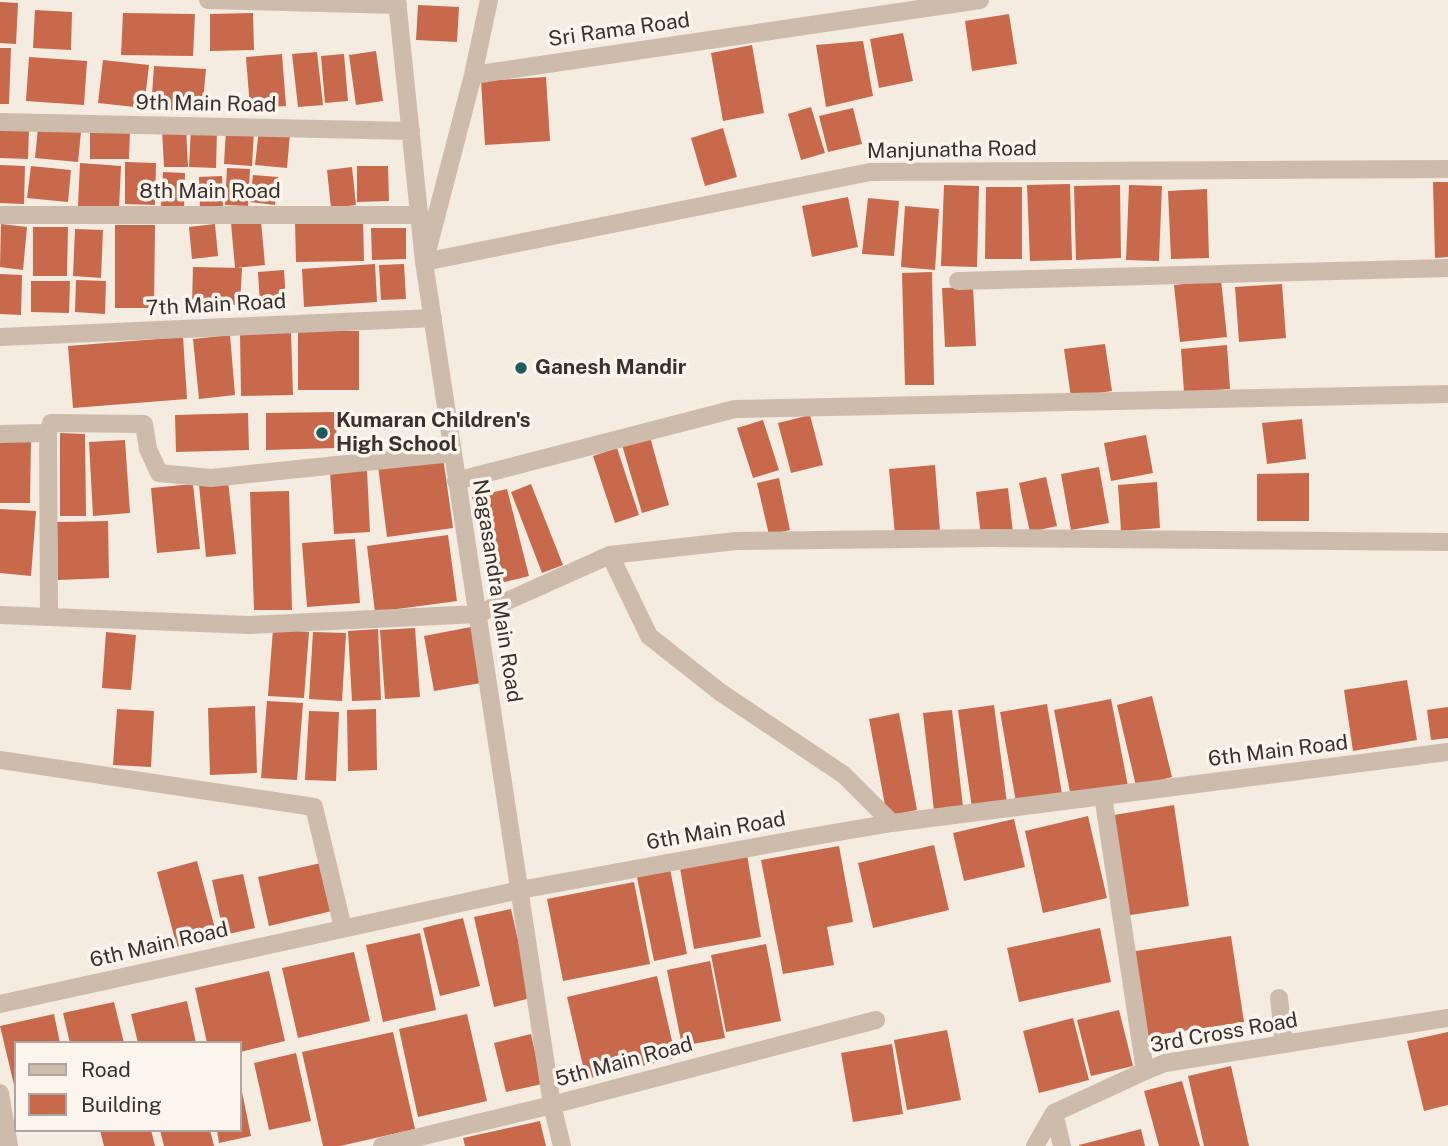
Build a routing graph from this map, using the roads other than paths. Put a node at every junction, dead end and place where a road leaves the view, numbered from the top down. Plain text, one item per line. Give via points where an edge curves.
1 (208, 0) edge
2 (489, 0) edge
3 (980, 0) edge
4 (398, 2) edge
5 (474, 75) junction
6 (0, 122) edge
7 (411, 131) junction
8 (1448, 169) edge
9 (0, 215) edge
10 (420, 215) junction
11 (424, 262) junction
12 (1448, 268) edge
13 (958, 281) dead end
14 (433, 318) junction
15 (0, 337) edge
16 (1448, 394) edge
17 (48, 433) junction
18 (0, 434) edge
19 (453, 453) junction
20 (456, 481) junction
21 (1448, 542) edge
22 (610, 555) junction
23 (478, 614) junction
24 (0, 615) edge
25 (49, 617) junction
26 (1448, 752) edge
27 (0, 760) edge
28 (1103, 796) junction
29 (892, 823) junction
30 (520, 890) junction
31 (343, 928) junction
32 (1279, 998) dead end
33 (0, 1004) edge
34 (1448, 1018) edge
35 (876, 1020) dead end
36 (1284, 1044) junction
37 (1144, 1070) junction
38 (0, 1093) edge
39 (552, 1105) junction
40 (1054, 1113) junction
41 (9, 1146) edge
42 (382, 1146) edge
43 (562, 1146) edge
44 (1035, 1146) edge
45 (1062, 1146) edge

1 - 4 street
2 - 5 street
3 - 5 street, Sri Rama Road
4 - 7 street, Nagasandra Main Road
5 - 11 street
6 - 7 street, 9th Main Road
7 - 10 street, Nagasandra Main Road
8 - 11 street, Manjunatha Road via 870,172
9 - 10 street, 8th Main Road
10 - 11 street, Nagasandra Main Road
11 - 14 street, Nagasandra Main Road
12 - 13 street
14 - 15 street, 7th Main Road
14 - 19 street, Nagasandra Main Road
16 - 20 street via 735,409
17 - 18 street
17 - 19 street via 51,424 144,424 159,473 211,478
17 - 25 street
19 - 20 street, Nagasandra Main Road
20 - 23 street, Nagasandra Main Road
21 - 22 street via 736,541
22 - 23 street
22 - 29 street via 649,636 720,692 844,775
23 - 25 street via 249,625
23 - 30 street, Nagasandra Main Road
24 - 25 street
26 - 28 street, 6th Main Road
27 - 31 street via 314,807
28 - 29 street, 6th Main Road
28 - 37 street
29 - 30 street, 6th Main Road
30 - 31 street, 6th Main Road
30 - 39 street, Nagasandra Main Road
31 - 33 street, 6th Main Road
32 - 36 street
34 - 36 street, 3rd Cross Road
35 - 39 street, 5th Main Road
36 - 37 street, 3rd Cross Road
37 - 40 street, 3rd Cross Road
38 - 41 street
39 - 42 street, 5th Main Road
39 - 43 street, Nagasandra Main Road
40 - 44 street
40 - 45 street

